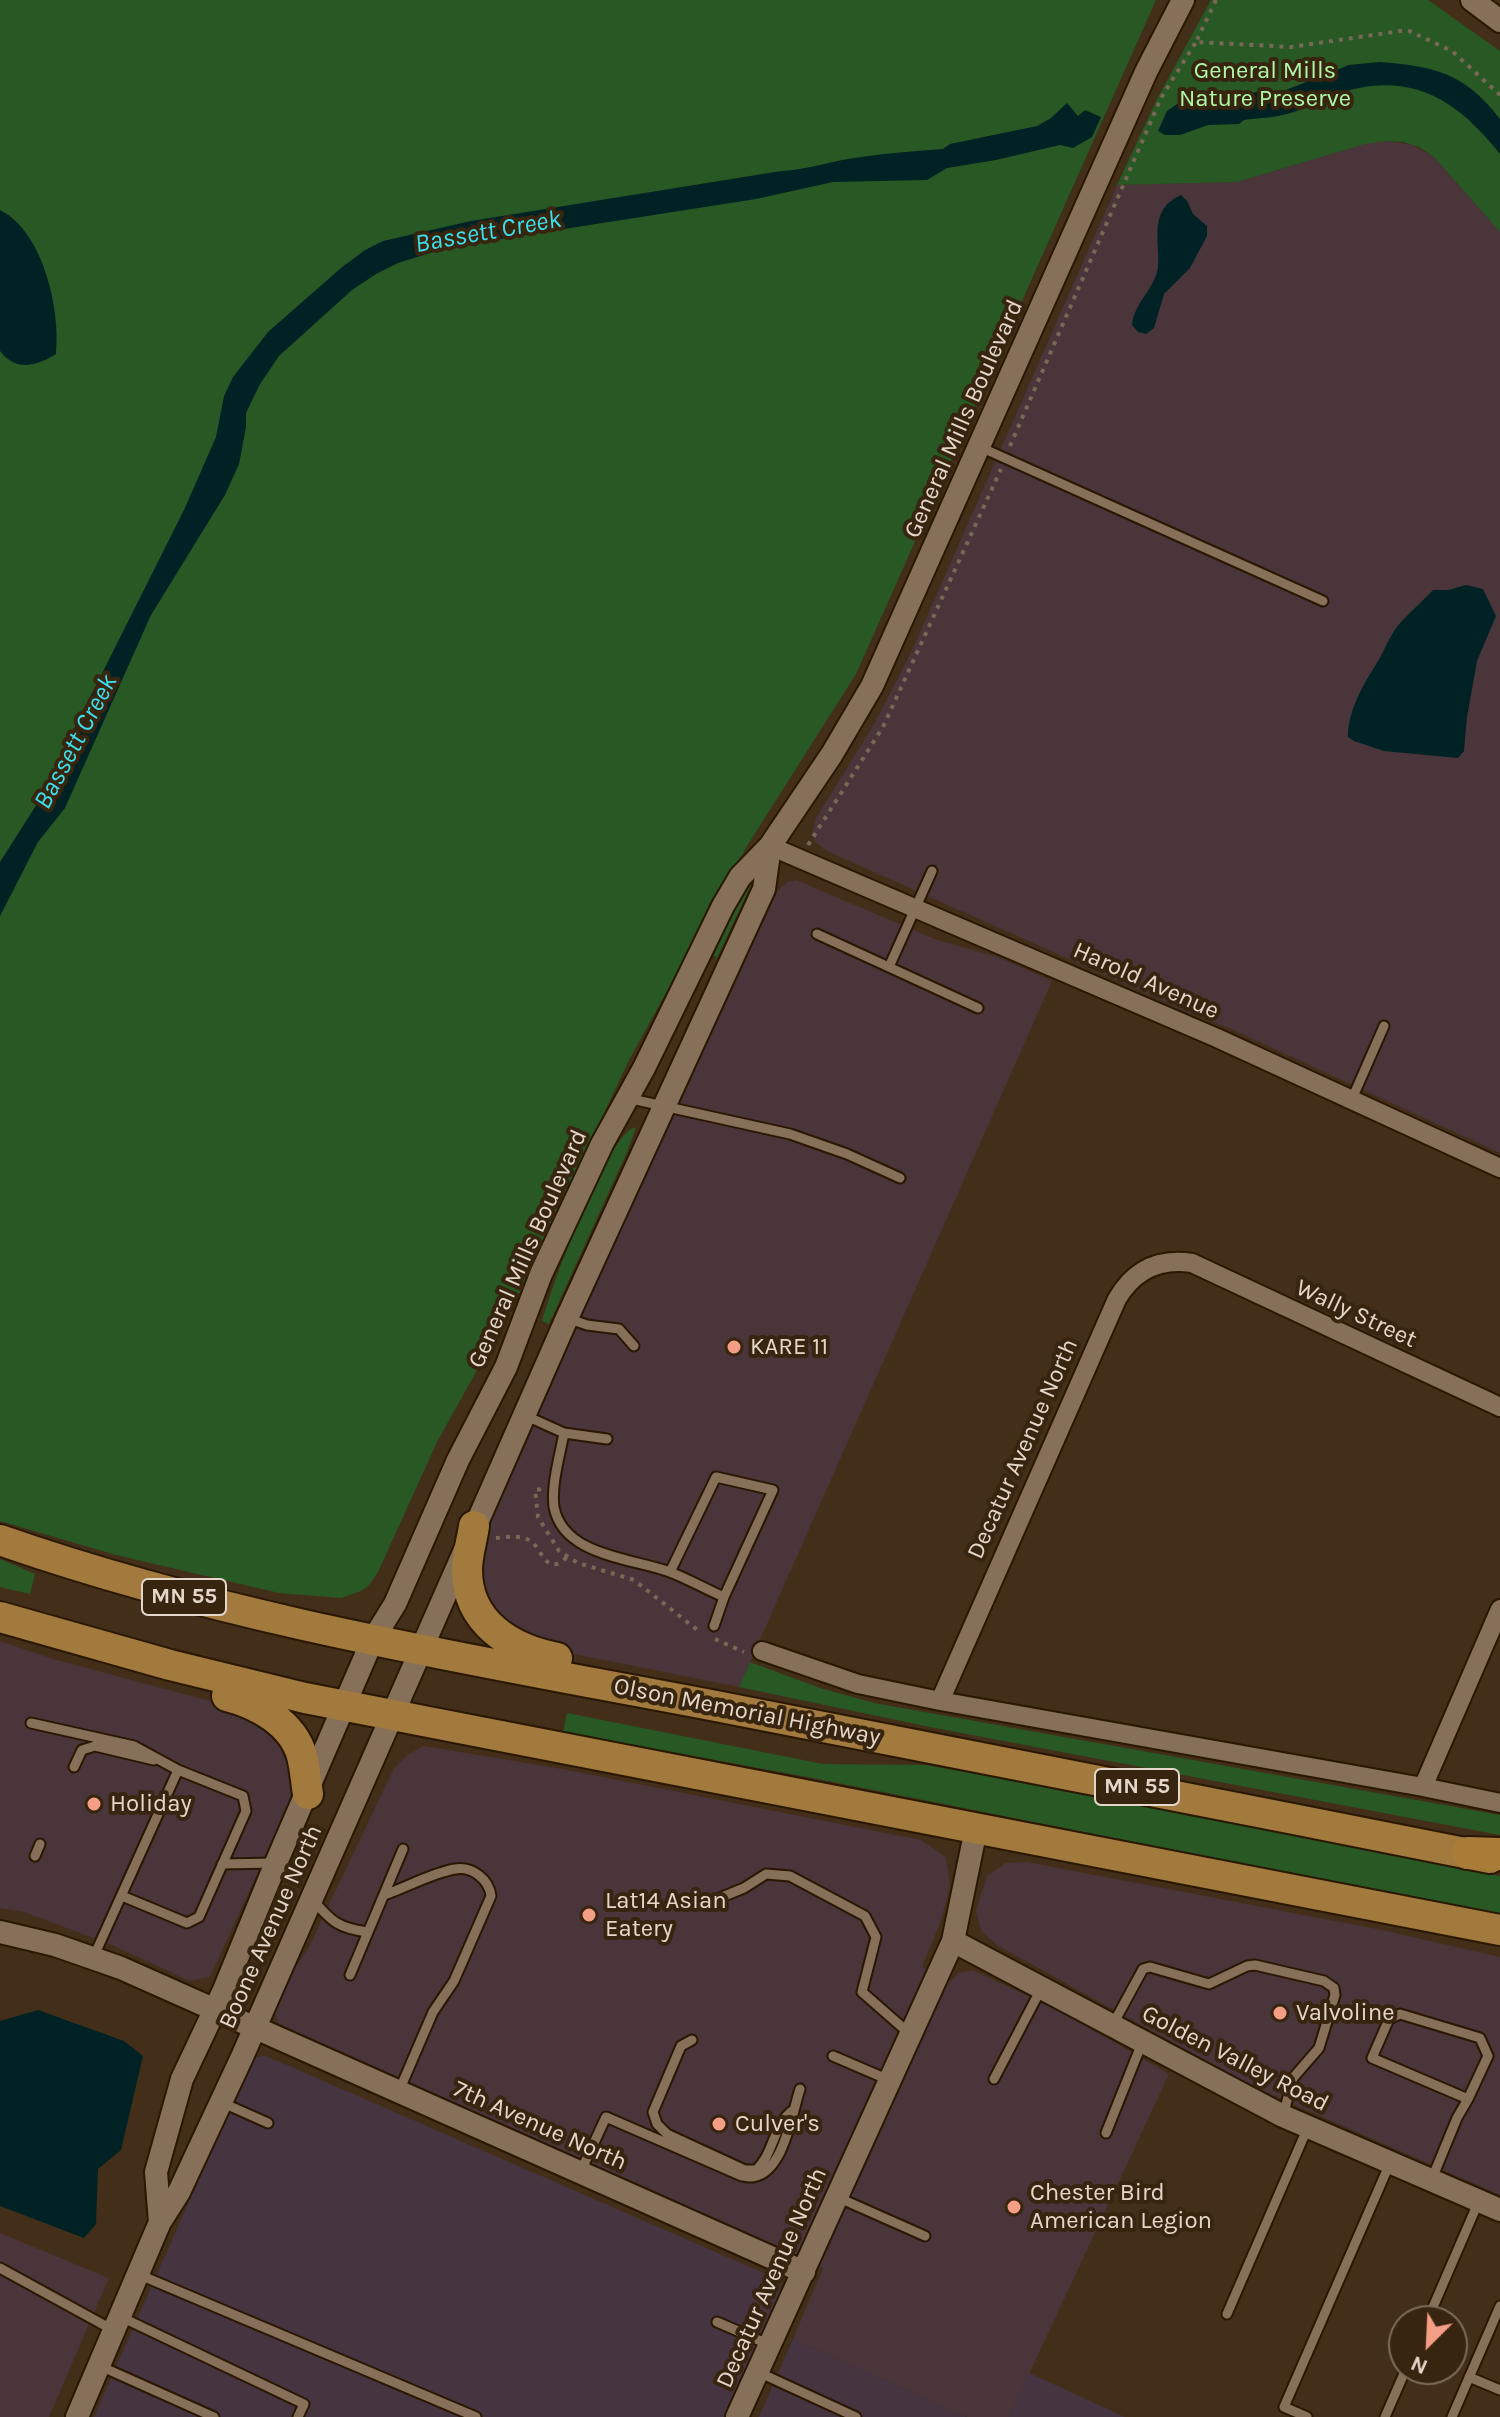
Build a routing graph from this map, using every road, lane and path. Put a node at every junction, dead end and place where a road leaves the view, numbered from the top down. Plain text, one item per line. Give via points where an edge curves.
1 (1183, 0) edge
2 (1216, 0) edge
3 (1472, 0) edge
4 (1500, 21) edge
5 (1500, 95) edge
6 (980, 447) junction
7 (1323, 601) dead end
8 (770, 846) junction
9 (932, 871) dead end
10 (915, 910) junction
11 (817, 934) dead end
12 (889, 967) junction
13 (978, 1008) dead end
14 (1384, 1026) dead end
15 (627, 1098) junction
16 (1352, 1099) junction
17 (664, 1106) junction
18 (1500, 1168) edge
19 (900, 1178) dead end
20 (1192, 1263) joint
21 (567, 1318) junction
22 (634, 1346) dead end
23 (1500, 1407) edge
24 (524, 1415) junction
25 (564, 1433) junction
26 (607, 1439) dead end
27 (556, 1486) junction
28 (484, 1532) junction
29 (0, 1540) edge
30 (567, 1557) junction
31 (670, 1572) junction
32 (724, 1597) junction
33 (1500, 1609) edge
34 (6, 1618) edge
35 (714, 1626) dead end
36 (702, 1633) dead end
37 (713, 1638) dead end
38 (372, 1641) junction
39 (421, 1649) junction
40 (762, 1651) joint
41 (940, 1701) junction
42 (346, 1706) junction
43 (393, 1715) junction
44 (774, 1717) junction
45 (31, 1723) dead end
46 (161, 1761) junction
47 (74, 1767) dead end
48 (178, 1770) junction
49 (1423, 1787) junction
50 (308, 1794) junction
51 (1500, 1803) edge
52 (976, 1829) junction
53 (40, 1844) dead end
54 (403, 1849) dead end
55 (1468, 1853) joint
56 (35, 1856) dead end
57 (1500, 1857) edge
58 (276, 1863) junction
59 (222, 1864) junction
60 (384, 1895) junction
61 (122, 1896) junction
62 (311, 1899) junction
63 (717, 1899) dead end
64 (1500, 1930) edge
65 (0, 1932) edge
66 (368, 1932) junction
67 (953, 1941) junction
68 (94, 1958) junction
69 (350, 1975) dead end
70 (1043, 1987) junction
71 (215, 2010) junction
72 (1112, 2026) junction
73 (254, 2027) junction
74 (910, 2034) junction
75 (692, 2040) dead end
76 (1142, 2043) junction
77 (833, 2056) dead end
78 (994, 2079) dead end
79 (890, 2081) junction
80 (800, 2089) dead end
81 (399, 2091) junction
82 (1468, 2099) junction
83 (220, 2101) junction
84 (792, 2111) junction
85 (1283, 2116) junction
86 (268, 2123) dead end
87 (1308, 2127) junction
88 (1106, 2133) dead end
89 (1390, 2163) junction
90 (580, 2173) junction
91 (1431, 2181) junction
92 (837, 2197) junction
93 (1490, 2205) edge
94 (160, 2222) junction
95 (925, 2236) dead end
96 (0, 2268) edge
97 (804, 2272) junction
98 (140, 2275) junction
99 (1436, 2305) edge
100 (1500, 2306) edge
101 (1227, 2314) dead end
102 (717, 2322) dead end
103 (118, 2324) junction
104 (770, 2345) junction
105 (100, 2366) junction
106 (758, 2372) junction
107 (1469, 2377) junction
108 (1399, 2385) edge
109 (1500, 2390) edge
110 (77, 2417) edge
111 (214, 2417) edge
112 (298, 2417) edge
113 (476, 2417) edge
114 (737, 2417) edge
115 (856, 2417) edge
116 (1307, 2417) edge
117 (1385, 2417) edge
118 (1452, 2417) edge

1 - 6 street, General Mills Boulevard
2 - 5 path via 1196,42 1291,47 1407,30 1452,51
3 - 4 street
6 - 7 lane
6 - 8 street, General Mills Boulevard via 872,686
8 - 10 street, Harold Avenue
8 - 15 street, General Mills Boulevard via 740,877 723,906
8 - 17 street, General Mills Boulevard via 764,889
9 - 10 lane
10 - 12 lane
10 - 16 street, Harold Avenue
11 - 12 lane
12 - 13 lane
14 - 16 lane
15 - 17 lane
15 - 38 street, General Mills Boulevard via 541,1274 506,1367 458,1460 395,1604
16 - 18 street, Harold Avenue
17 - 19 lane via 790,1134
17 - 21 street, General Mills Boulevard
20 - 23 street, Wally Street
20 - 41 street, Decatur Avenue North via 1153,1265 1134,1277 1117,1299
21 - 22 lane via 619,1329
21 - 24 street, General Mills Boulevard
24 - 25 lane
24 - 28 street, General Mills Boulevard
25 - 26 lane
25 - 27 lane
27 - 30 path via 535,1490 536,1507 549,1538
27 - 31 lane via 558,1520 574,1540
28 - 30 path via 526,1538 552,1564
28 - 39 street, General Mills Boulevard
28 - 44 highway via 467,1569 469,1590 484,1621 504,1640 536,1654 689,1682
29 - 38 highway, Olson Memorial Highway / MN 55 via 144,1587
30 - 36 path via 634,1580
31 - 32 lane
31 - 32 lane via 716,1477 773,1490
32 - 35 lane
33 - 49 street
34 - 42 highway via 170,1665
34 - 50 highway via 69,1655 260,1707 302,1754
37 - 40 path via 753,1655
38 - 39 highway, Olson Memorial Highway / MN 55
38 - 42 street, Boone Avenue North
39 - 43 street, Boone Avenue North
39 - 44 highway, Olson Memorial Highway / MN 55
40 - 41 street via 858,1684
41 - 49 street
42 - 43 highway
42 - 50 street, Boone Avenue North
43 - 52 highway
43 - 62 street, Boone Avenue North
44 - 55 highway, Olson Memorial Highway / MN 55
45 - 46 lane via 134,1746
46 - 47 lane via 95,1746 82,1750
46 - 48 lane
48 - 59 lane via 243,1796 247,1803
48 - 61 lane
49 - 51 street
50 - 58 street, Boone Avenue North
52 - 64 highway
52 - 67 street, Decatur Avenue North
53 - 56 lane
54 - 60 lane
55 - 57 highway
58 - 59 lane
58 - 71 street, Boone Avenue North
59 - 61 lane via 194,1921 187,1923
60 - 66 lane
60 - 81 lane via 458,1868 478,1874 490,1886 491,1896
61 - 68 lane
62 - 66 lane via 333,1923
62 - 73 street, Boone Avenue North
63 - 74 lane via 766,1874 790,1876 865,1916 876,1937 862,1992
65 - 68 street
66 - 69 lane
67 - 70 street, Golden Valley Road
67 - 74 street, Decatur Avenue North
68 - 71 street
70 - 72 street, Golden Valley Road
70 - 78 lane
71 - 73 street
71 - 94 street, Boone Avenue North via 182,2079 156,2172
72 - 76 street, Golden Valley Road
72 - 85 lane via 1143,1969 1150,1967 1209,1984 1255,1965 1324,1981 1335,1995 1319,2048 1293,2078
73 - 81 street, 7th Avenue North
73 - 83 street, Boone Avenue North
74 - 79 street, Decatur Avenue North
75 - 84 lane via 681,2046 653,2112 667,2134 745,2170 756,2170
76 - 85 street, Golden Valley Road
76 - 88 lane
77 - 79 lane
79 - 92 street, Decatur Avenue North
80 - 84 lane
81 - 90 street, 7th Avenue North
82 - 82 lane via 1372,2058 1389,2019 1400,2014 1480,2038 1488,2056
82 - 91 lane
83 - 86 lane
83 - 94 street, Boone Avenue North
84 - 90 lane via 771,2170 753,2179 606,2117
85 - 87 street, Golden Valley Road
87 - 89 street, Golden Valley Road
87 - 101 lane
89 - 91 street, Golden Valley Road
89 - 116 lane via 1284,2407
90 - 97 street, 7th Avenue North
91 - 93 street, Golden Valley Road
92 - 95 lane
92 - 97 street, Decatur Avenue North
93 - 99 lane
94 - 98 street, Boone Avenue North
96 - 103 lane
97 - 104 street, Decatur Avenue North
98 - 103 street, Boone Avenue North
98 - 113 lane
100 - 107 lane
102 - 104 lane
103 - 105 street, Boone Avenue North
103 - 112 lane via 304,2404
104 - 106 street, Decatur Avenue North
105 - 110 street, Boone Avenue North
105 - 111 lane
106 - 114 street, Decatur Avenue North
106 - 115 lane
107 - 109 lane
107 - 118 lane
108 - 117 lane

